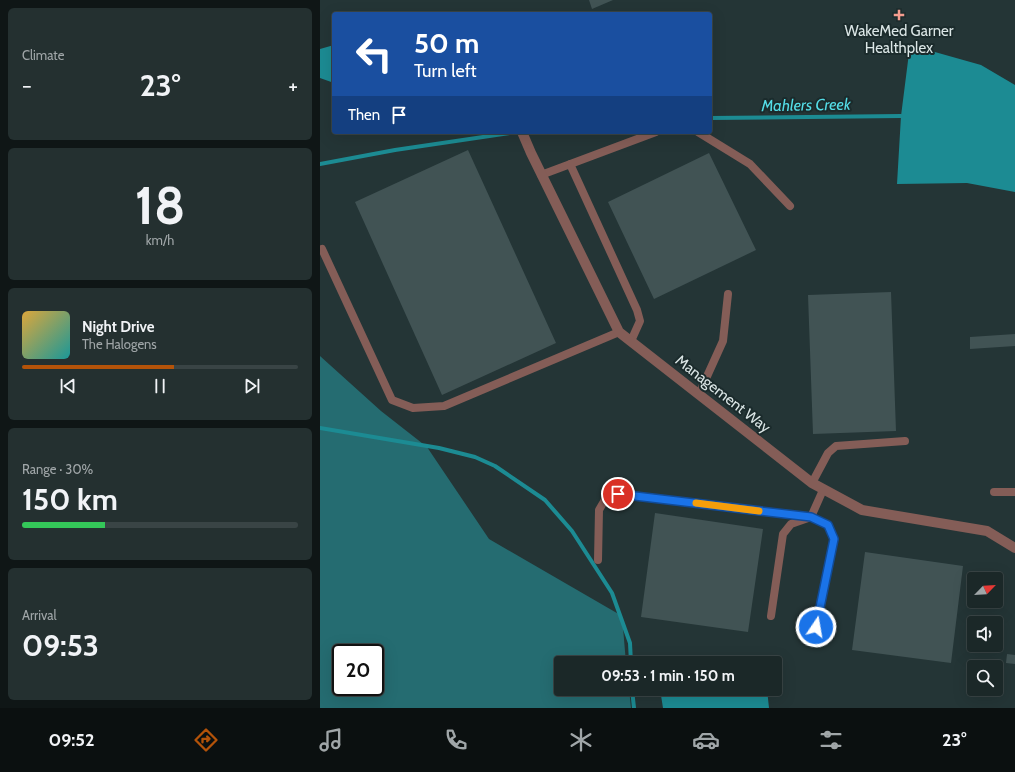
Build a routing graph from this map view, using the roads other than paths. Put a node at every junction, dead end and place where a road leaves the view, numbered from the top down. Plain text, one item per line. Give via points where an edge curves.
1 (523, 134) edge
2 (651, 134) edge
3 (701, 134) edge
4 (570, 164) junction
5 (541, 175) junction
6 (790, 206) dead end
7 (322, 249) dead end
8 (728, 294) dead end
9 (619, 332) junction
10 (631, 341) junction
11 (699, 394) junction
12 (905, 441) dead end
13 (812, 484) junction
14 (823, 490) junction
15 (994, 492) dead end
16 (1015, 492) edge
17 (811, 517) junction
18 (1015, 548) edge
19 (598, 560) dead end
20 (771, 616) dead end
21 (816, 627) dead end

1 - 5 street, Management Way
2 - 4 lane
3 - 6 lane via 750,164
4 - 5 lane
4 - 10 lane via 637,310 640,321
5 - 9 street, Management Way
7 - 9 lane via 392,400 413,408 444,406
8 - 11 lane via 723,341
9 - 10 street, Management Way
10 - 11 street, Management Way
11 - 13 street, Management Way
12 - 13 lane via 836,446 828,453
13 - 14 street, Management Way
14 - 17 lane
14 - 18 street, Management Way via 862,510 987,531
15 - 16 lane
17 - 19 lane via 618,494 606,498 599,510
17 - 20 lane via 791,524 783,534
17 - 21 lane via 828,525 834,539

